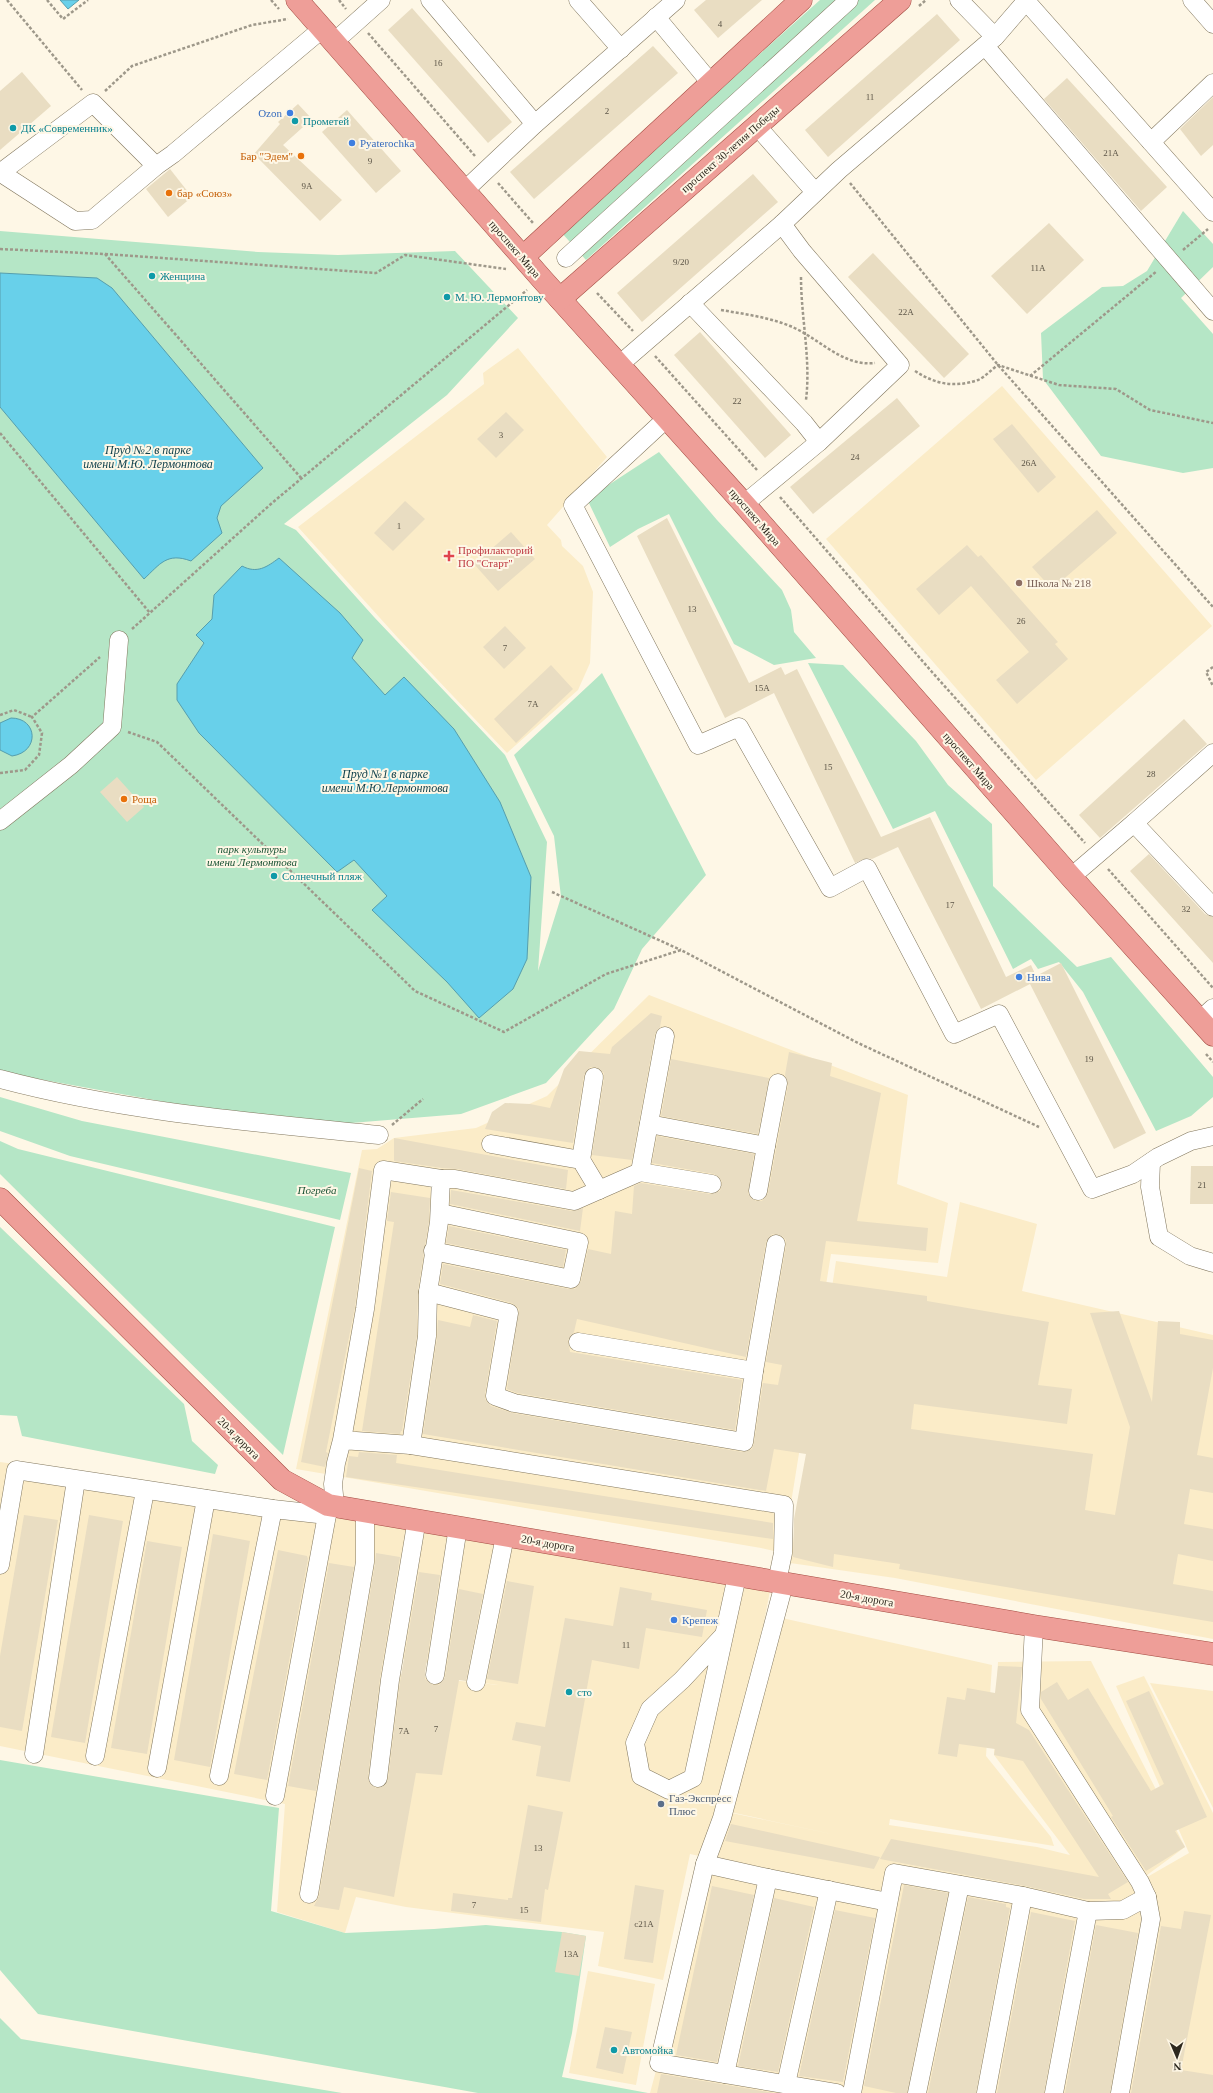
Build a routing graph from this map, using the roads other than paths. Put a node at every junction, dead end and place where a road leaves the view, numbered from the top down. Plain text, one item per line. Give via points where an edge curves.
1 (381, 0) edge
2 (430, 0) edge
3 (578, 0) edge
4 (676, 0) edge
5 (801, 0) edge
6 (849, 0) edge
7 (900, 0) edge
8 (959, 0) edge
9 (1026, 0) edge
10 (1192, 0) edge
11 (293, 10) edge
12 (656, 17) junction
13 (1213, 24) edge
14 (328, 35) junction
15 (990, 42) junction
16 (621, 49) junction
17 (710, 82) junction
18 (1213, 83) edge
19 (535, 124) junction
20 (756, 125) junction
21 (1151, 142) junction
22 (156, 166) junction
23 (0, 173) edge
24 (464, 191) junction
25 (815, 192) junction
26 (1213, 212) edge
27 (782, 224) junction
28 (566, 258) dead end
29 (517, 263) junction
30 (560, 299) junction
31 (690, 303) junction
32 (1213, 311) edge
33 (619, 365) junction
34 (667, 418) junction
35 (819, 442) junction
36 (744, 504) junction
37 (119, 640) road end
38 (1213, 753) edge
39 (0, 821) edge
40 (1134, 823) junction
41 (1071, 877) junction
42 (1213, 907) edge
43 (1209, 1021) edge
44 (665, 1036) dead end
45 (594, 1077) dead end
46 (0, 1079) edge
47 (778, 1083) dead end
48 (649, 1124) junction
49 (379, 1134) road end
50 (1213, 1136) edge
51 (491, 1144) dead end
52 (766, 1146) junction
53 (581, 1160) junction
54 (1151, 1162) junction
55 (640, 1172) junction
56 (442, 1179) junction
57 (712, 1184) dead end
58 (599, 1190) junction
59 (758, 1191) dead end
60 (0, 1199) edge
61 (440, 1213) junction
62 (776, 1244) dead end
63 (433, 1251) junction
64 (1213, 1263) edge
65 (428, 1292) junction
66 (578, 1342) dead end
67 (754, 1371) junction
68 (342, 1440) junction
69 (411, 1445) junction
70 (76, 1480) junction
71 (145, 1490) junction
72 (206, 1499) junction
73 (330, 1509) junction
74 (273, 1510) junction
75 (365, 1511) junction
76 (417, 1519) junction
77 (458, 1527) junction
78 (505, 1536) junction
79 (0, 1565) edge
80 (737, 1576) junction
81 (781, 1583) junction
82 (1034, 1626) junction
83 (724, 1635) junction
84 (1213, 1654) edge
85 (435, 1675) dead end
86 (476, 1682) dead end
87 (34, 1754) dead end
88 (95, 1756) dead end
89 (157, 1768) dead end
90 (220, 1776) dead end
91 (378, 1778) dead end
92 (275, 1796) dead end
93 (705, 1864) junction
94 (768, 1878) junction
95 (960, 1885) junction
96 (829, 1890) junction
97 (309, 1894) dead end
98 (1023, 1896) junction
99 (1147, 1897) junction
100 (888, 1902) junction
101 (1088, 1911) junction
102 (725, 2074) junction
103 (786, 2084) junction
104 (837, 2093) edge
105 (852, 2093) edge
106 (917, 2093) edge
107 (986, 2093) edge
108 (1054, 2093) edge
109 (1120, 2093) edge

1 - 14 street via 357,21
2 - 19 street
3 - 16 street
4 - 12 street
5 - 17 main road
6 - 28 street
7 - 20 main road, проспект 30-летия Победы
8 - 15 street
9 - 15 street
9 - 21 street
10 - 13 street
11 - 14 main road, проспект Мира
12 - 16 street
12 - 17 street
14 - 22 street
14 - 24 main road, проспект Мира
15 - 25 street
15 - 32 street via 1169,262
16 - 19 street
17 - 29 main road
18 - 21 street
19 - 24 street
20 - 25 street
20 - 30 main road, проспект 30-летия Победы
21 - 26 street
22 - 23 street via 92,220 75,221
22 - 23 street via 93,103
24 - 29 main road, проспект Мира
25 - 27 street
27 - 31 street
27 - 35 street via 898,363
29 - 30 main road, проспект Мира via 541,278
30 - 33 main road, проспект Мира
31 - 33 street
31 - 35 street
33 - 34 main road, проспект Мира
34 - 36 main road, проспект Мира
34 - 54 street via 572,504 698,746 739,727 830,888 867,868 954,1034 999,1014 1092,1189 1133,1174
35 - 36 street
36 - 41 main road, проспект Мира
37 - 39 street via 112,727 71,765
38 - 40 street
40 - 41 street
40 - 42 street
41 - 43 main road, проспект Мира
44 - 48 street
45 - 53 street
46 - 49 street via 174,1113
47 - 52 street
48 - 52 street
48 - 55 street
50 - 54 street via 1191,1141
51 - 53 street
52 - 59 street
53 - 58 street
54 - 64 street via 1150,1187 1159,1237 1190,1256
55 - 57 street
55 - 58 street
56 - 58 street via 455,1179 574,1201
56 - 61 street
56 - 68 street via 383,1170 365,1309
60 - 73 main road, 20-я дорога via 282,1480
61 - 63 street
61 - 63 street via 579,1242 571,1279
62 - 67 street
63 - 65 street
65 - 67 street via 508,1314 495,1396 514,1403 744,1442
65 - 69 street via 427,1336
66 - 67 street
68 - 69 street
68 - 73 street
69 - 81 street via 784,1505
70 - 71 street
70 - 79 street via 16,1470
70 - 87 street
71 - 72 street
71 - 88 street
72 - 74 street
72 - 89 street
73 - 74 street
73 - 75 main road, 20-я дорога
73 - 92 street
74 - 90 street
75 - 76 main road, 20-я дорога
75 - 97 street via 365,1562
76 - 77 main road, 20-я дорога
76 - 91 street via 390,1680
77 - 78 main road, 20-я дорога
77 - 85 street
78 - 80 main road, 20-я дорога
78 - 86 street
80 - 81 main road, 20-я дорога
80 - 83 street
81 - 82 main road, 20-я дорога
81 - 93 street via 722,1818
82 - 84 main road, 20-я дорога
82 - 99 street via 1030,1710 1140,1882
83 - 83 street via 694,1778 669,1790 641,1776 635,1743 650,1709 682,1680
93 - 94 street
93 - 102 street via 659,2063
94 - 96 street
94 - 102 street
95 - 98 street
95 - 100 street via 894,1873
95 - 106 street
96 - 100 street
96 - 103 street
98 - 101 street
98 - 107 street
99 - 101 street via 1123,1910
99 - 109 street via 1152,1920
100 - 105 street
101 - 108 street
102 - 103 street
103 - 104 street

